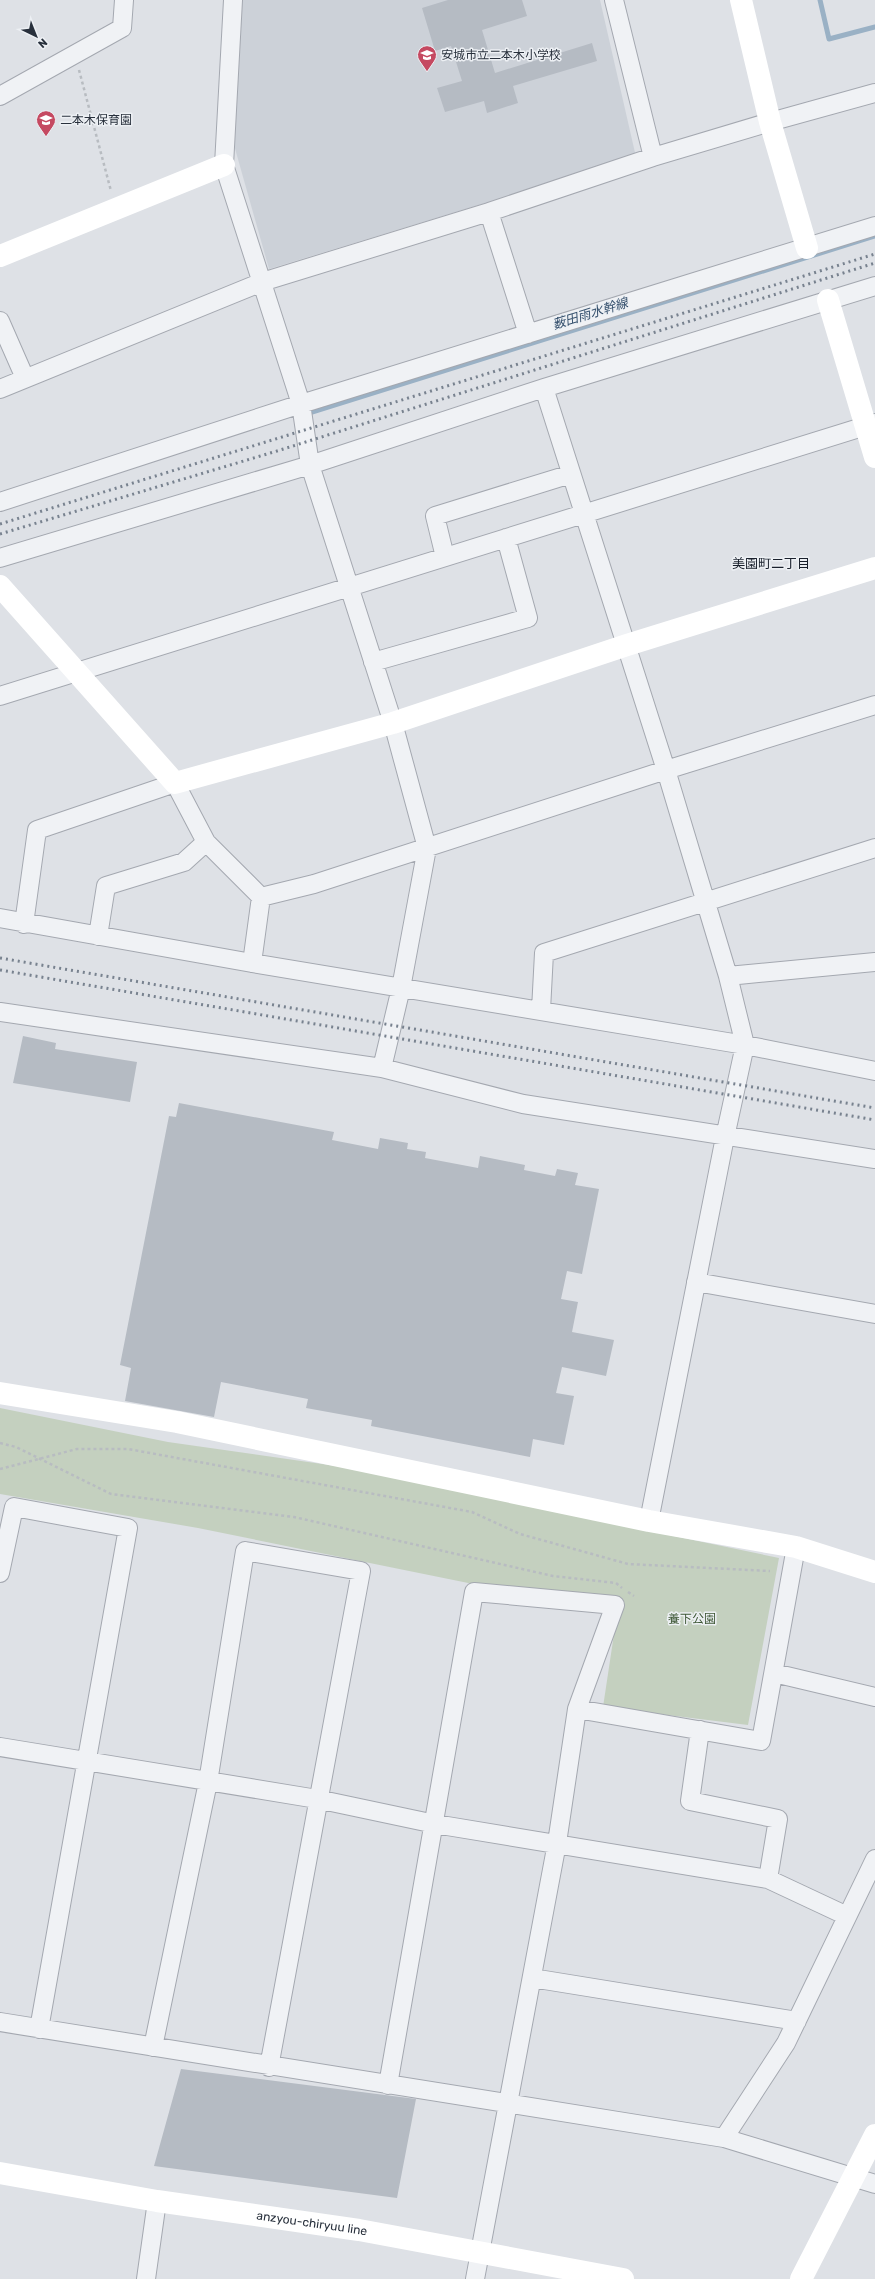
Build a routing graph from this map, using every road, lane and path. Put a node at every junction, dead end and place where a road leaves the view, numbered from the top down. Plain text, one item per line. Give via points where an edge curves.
1 (124, 0) edge
2 (233, 0) edge
3 (614, 0) edge
4 (741, 0) edge
5 (75, 54) junction
6 (875, 93) edge
7 (0, 96) edge
8 (770, 122) junction
9 (653, 157) junction
10 (224, 165) junction
11 (116, 209) junction
12 (488, 212) junction
13 (875, 226) edge
14 (807, 248) junction
15 (0, 256) edge
16 (262, 282) junction
17 (875, 286) edge
18 (828, 300) junction
19 (0, 321) edge
20 (528, 334) junction
21 (25, 378) junction
22 (544, 388) junction
23 (0, 389) edge
24 (301, 404) junction
25 (870, 425) edge
26 (875, 457) edge
27 (310, 465) junction
28 (571, 474) junction
29 (0, 502) edge
30 (584, 513) junction
31 (506, 538) junction
32 (445, 557) junction
33 (0, 558) edge
34 (875, 568) edge
35 (0, 586) edge
36 (348, 587) junction
37 (627, 645) junction
38 (373, 662) junction
39 (76, 672) junction
40 (0, 696) edge
41 (875, 706) edge
42 (393, 723) junction
43 (666, 770) junction
44 (175, 783) junction
45 (206, 842) junction
46 (427, 848) junction
47 (875, 848) edge
48 (261, 897) junction
49 (705, 901) junction
50 (0, 918) edge
51 (24, 924) junction
52 (98, 936) junction
53 (875, 962) edge
54 (252, 963) junction
55 (728, 976) junction
56 (401, 988) junction
57 (541, 1010) junction
58 (0, 1012) edge
59 (745, 1045) junction
60 (382, 1068) junction
61 (875, 1071) edge
62 (725, 1137) junction
63 (875, 1159) edge
64 (696, 1282) junction
65 (875, 1314) edge
66 (0, 1392) edge
67 (0, 1443) edge
68 (40, 1459) junction
69 (0, 1470) edge
70 (649, 1521) junction
71 (796, 1547) junction
72 (770, 1571) dead end
73 (875, 1572) edge
74 (0, 1573) edge
75 (634, 1596) dead end
76 (774, 1673) junction
77 (875, 1697) edge
78 (577, 1709) junction
79 (700, 1730) junction
80 (0, 1747) edge
81 (87, 1762) junction
82 (208, 1782) junction
83 (317, 1799) junction
84 (435, 1824) junction
85 (557, 1843) junction
86 (875, 1859) edge
87 (768, 1879) junction
88 (847, 1916) junction
89 (532, 1978) junction
90 (797, 2021) junction
91 (0, 2022) edge
92 (39, 2028) junction
93 (153, 2047) junction
94 (268, 2066) junction
95 (388, 2085) junction
96 (509, 2104) junction
97 (875, 2135) edge
98 (724, 2138) junction
99 (0, 2173) edge
100 (853, 2178) junction
101 (875, 2184) edge
102 (157, 2201) junction
103 (480, 2252) junction
104 (146, 2279) edge
105 (475, 2279) edge
106 (623, 2279) edge
107 (801, 2279) edge

1 - 5 street via 122,28
2 - 10 street
3 - 9 street
4 - 8 street
5 - 7 street
5 - 11 path
6 - 8 street
8 - 9 street
8 - 14 street
9 - 12 street
10 - 11 street
10 - 16 street
11 - 15 street
12 - 16 street
12 - 20 street
13 - 14 street
14 - 20 street
16 - 21 street
16 - 24 street
17 - 18 street
18 - 22 street
18 - 25 street
19 - 21 street
20 - 24 street
21 - 23 street
22 - 27 street
22 - 28 street
24 - 27 street
24 - 29 street
25 - 26 street
25 - 30 street
27 - 33 street
27 - 36 street
28 - 30 street
28 - 32 street via 435,516
30 - 31 street
30 - 37 street
31 - 32 street
31 - 38 street via 528,618
32 - 36 street
34 - 37 street
35 - 39 street
36 - 38 street
36 - 39 street
37 - 42 street
37 - 43 street
38 - 42 street
39 - 40 street
39 - 44 street
41 - 43 street
42 - 44 street
42 - 46 street
43 - 46 street
43 - 49 street
44 - 45 street
44 - 51 street via 37,830
45 - 48 street
45 - 52 street via 184,862 106,886
46 - 48 street via 314,884
46 - 56 street
47 - 49 street
48 - 54 street
49 - 55 street
49 - 57 street via 544,953
50 - 51 street
51 - 52 street
52 - 54 street
53 - 55 street
54 - 56 street
55 - 59 street
56 - 57 street
56 - 60 street
57 - 59 street
58 - 60 street
59 - 61 street
59 - 62 street
60 - 62 street via 523,1104
62 - 63 street
62 - 64 street
64 - 65 street
64 - 70 street
66 - 70 street via 177,1422
67 - 68 path via 16,1447
68 - 69 path
68 - 72 path via 77,1449 128,1449 472,1512 520,1534 628,1564
68 - 75 path via 112,1494 294,1517 553,1576 616,1583
70 - 71 street
71 - 73 street
71 - 76 street
74 - 81 street via 14,1507 128,1528
76 - 77 street
76 - 79 street via 761,1741
78 - 79 street
78 - 84 street via 615,1605 474,1592
78 - 85 street
79 - 87 street via 690,1801 778,1819
80 - 81 street
81 - 82 street
81 - 92 street
82 - 83 street
82 - 83 street via 245,1551 361,1570
82 - 93 street
83 - 84 street
83 - 94 street
84 - 85 street
84 - 95 street
85 - 87 street
85 - 89 street
86 - 88 street
87 - 88 street
88 - 90 street
89 - 90 street
89 - 96 street
90 - 98 street via 774,2063
91 - 92 street
92 - 93 street
93 - 94 street
94 - 95 street
95 - 96 street
96 - 98 street
96 - 103 street
97 - 100 street
98 - 100 street
99 - 102 street, anzyou-chiryuu line
100 - 101 street
100 - 107 street
102 - 103 street, anzyou-chiryuu line via 358,2230
102 - 104 street
103 - 105 street
103 - 106 street, anzyou-chiryuu line

